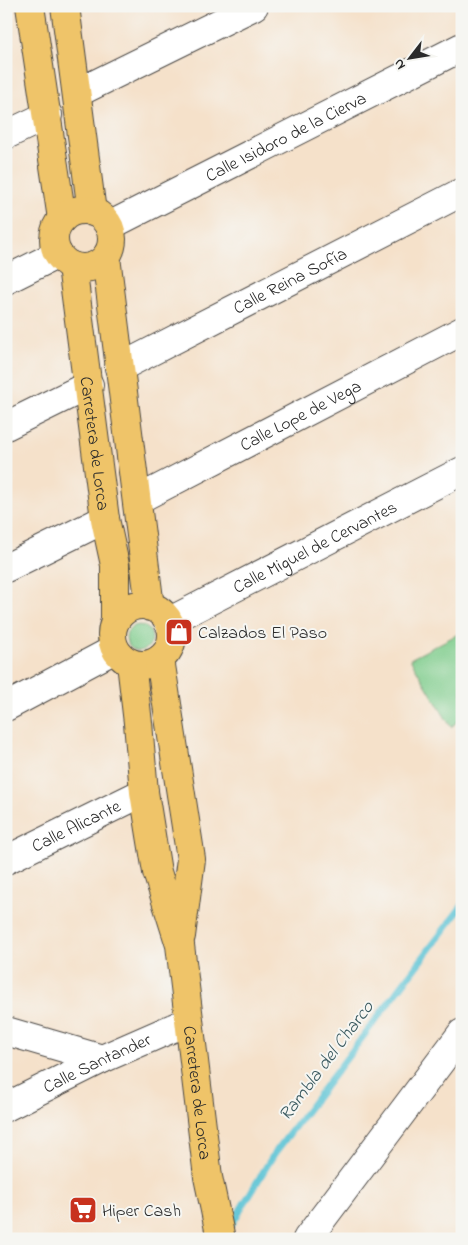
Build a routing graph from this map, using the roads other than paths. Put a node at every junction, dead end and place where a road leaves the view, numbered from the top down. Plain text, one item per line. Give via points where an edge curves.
1 (30, 6) edge
2 (65, 6) edge
3 (254, 6) edge
4 (462, 46) edge
5 (77, 93) junction
6 (48, 114) junction
7 (6, 135) edge
8 (462, 192) edge
9 (62, 219) junction
10 (100, 219) junction
11 (106, 257) junction
12 (65, 260) junction
13 (6, 280) edge
14 (462, 330) edge
15 (120, 368) junction
16 (88, 385) junction
17 (6, 426) edge
18 (462, 471) edge
19 (137, 500) junction
20 (105, 519) junction
21 (6, 568) edge
22 (159, 615) junction
23 (115, 621) junction
24 (123, 656) junction
25 (160, 659) junction
26 (6, 707) edge
27 (144, 792) junction
28 (6, 860) edge
29 (180, 945) junction
30 (189, 1021) junction
31 (6, 1031) edge
32 (462, 1033) edge
33 (102, 1059) junction
34 (6, 1107) edge
35 (222, 1239) edge
36 (307, 1239) edge

1 - 6 main road, Carretera de Lorca
2 - 5 main road, Carretera de Lorca
3 - 5 street
4 - 10 street, Calle Isidoro de la Cierva
5 - 10 main road, Carretera de Lorca
6 - 7 street
6 - 9 main road, Carretera de Lorca
8 - 15 street, Calle Reina Sofía
9 - 10 main road via 74,211 83,210
9 - 12 main road, Carretera de Lorca via 54,239
10 - 11 main road, Carretera de Lorca via 112,241
11 - 12 main road via 88,268
11 - 15 main road, Carretera de Lorca
12 - 13 street
12 - 16 main road, Carretera de Lorca
14 - 19 street, Calle Lope de Vega
15 - 19 main road, Carretera de Lorca
16 - 17 street
16 - 20 main road, Carretera de Lorca
18 - 22 street, Calle Miguel de Cervantes
19 - 22 main road, Carretera de Lorca
20 - 21 street
20 - 23 main road, Carretera de Lorca via 115,565
22 - 23 main road via 141,605 127,609
22 - 25 main road via 171,631 170,645
23 - 24 main road via 112,633
24 - 25 main road via 146,665
24 - 26 street
24 - 27 main road, Carretera de Lorca via 138,723
25 - 29 main road, Carretera de Lorca via 191,858
27 - 28 street, Calle Alicante
27 - 29 main road, Carretera de Lorca via 157,872
29 - 30 main road, Carretera de Lorca
30 - 33 street, Calle Santander
30 - 35 main road, Carretera de Lorca via 208,1176
31 - 33 street
32 - 36 street
33 - 34 street, Calle Santander

